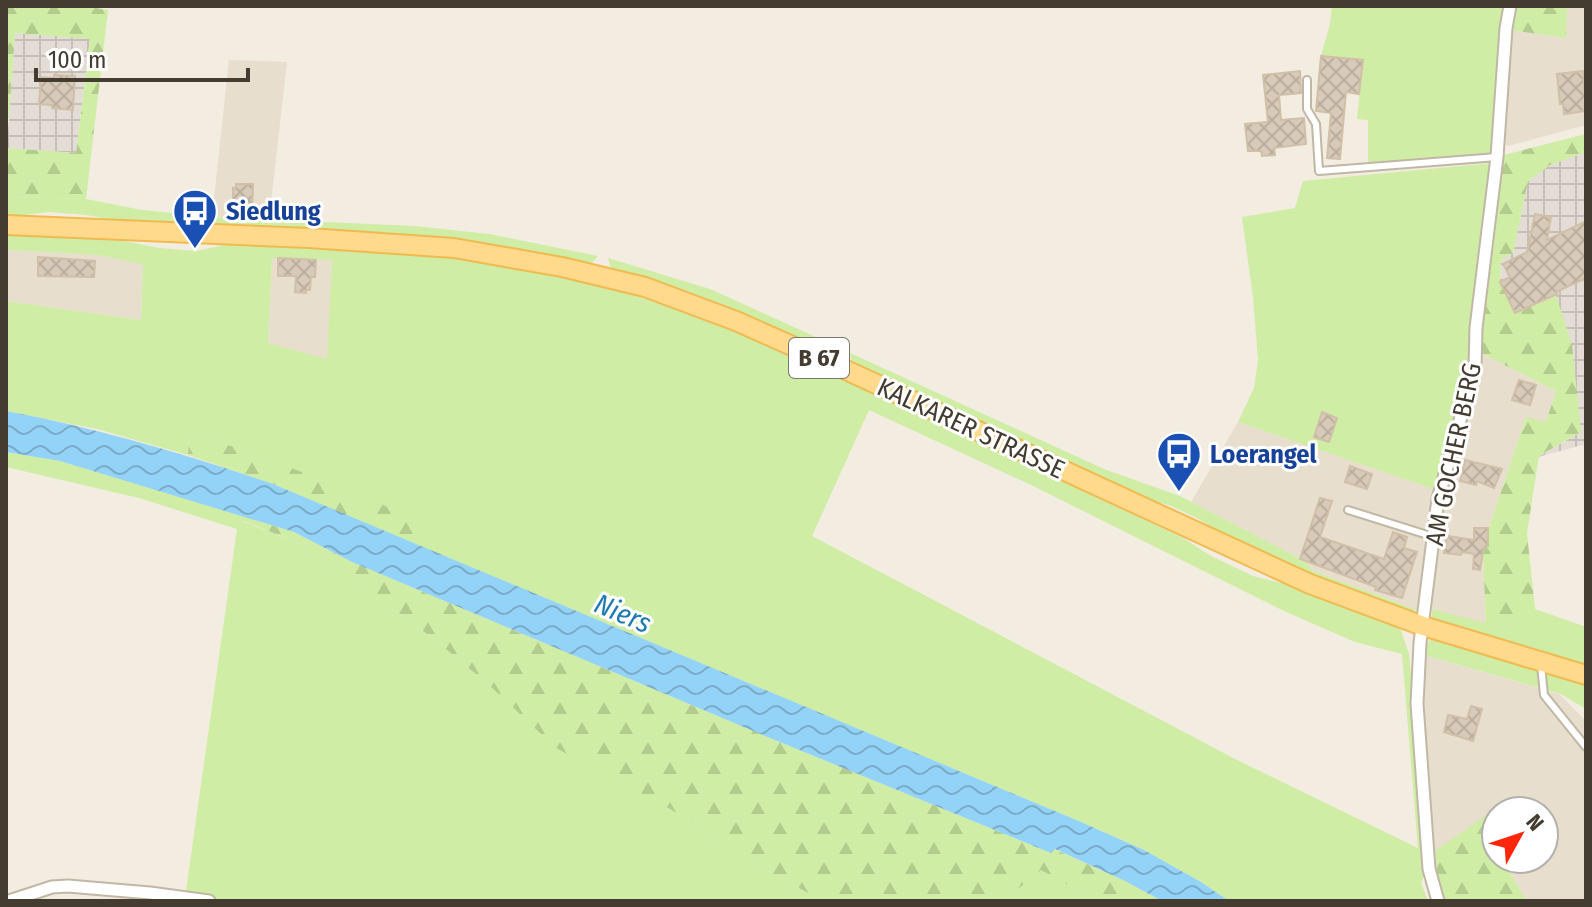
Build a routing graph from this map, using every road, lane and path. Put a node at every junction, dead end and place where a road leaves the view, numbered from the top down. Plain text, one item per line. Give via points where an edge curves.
1 (1510, 6) edge
2 (1307, 80) dead end
3 (1497, 157) junction
4 (6, 225) edge
5 (1348, 510) dead end
6 (1434, 537) junction
7 (1423, 626) junction
8 (1541, 661) junction
9 (1586, 675) edge
10 (1586, 747) edge
11 (151, 897) edge
12 (9, 901) edge
13 (209, 901) edge
14 (1438, 901) edge

1 - 3 street, AM GOCHER BERG
2 - 3 lane via 1319,171
3 - 6 street, AM GOCHER BERG via 1475,367 1438,499
4 - 7 main road, KALKARER STRASSE / B 67 via 454,248 645,287 835,365 1310,584
5 - 6 lane
6 - 7 street, AM GOCHER BERG
7 - 8 main road, KALKARER STRASSE / B 67
7 - 14 street, AM GOCHER BERG via 1417,704 1429,869
8 - 9 main road, KALKARER STRASSE / B 67
8 - 10 lane via 1544,695
11 - 12 street via 68,886
11 - 13 street

